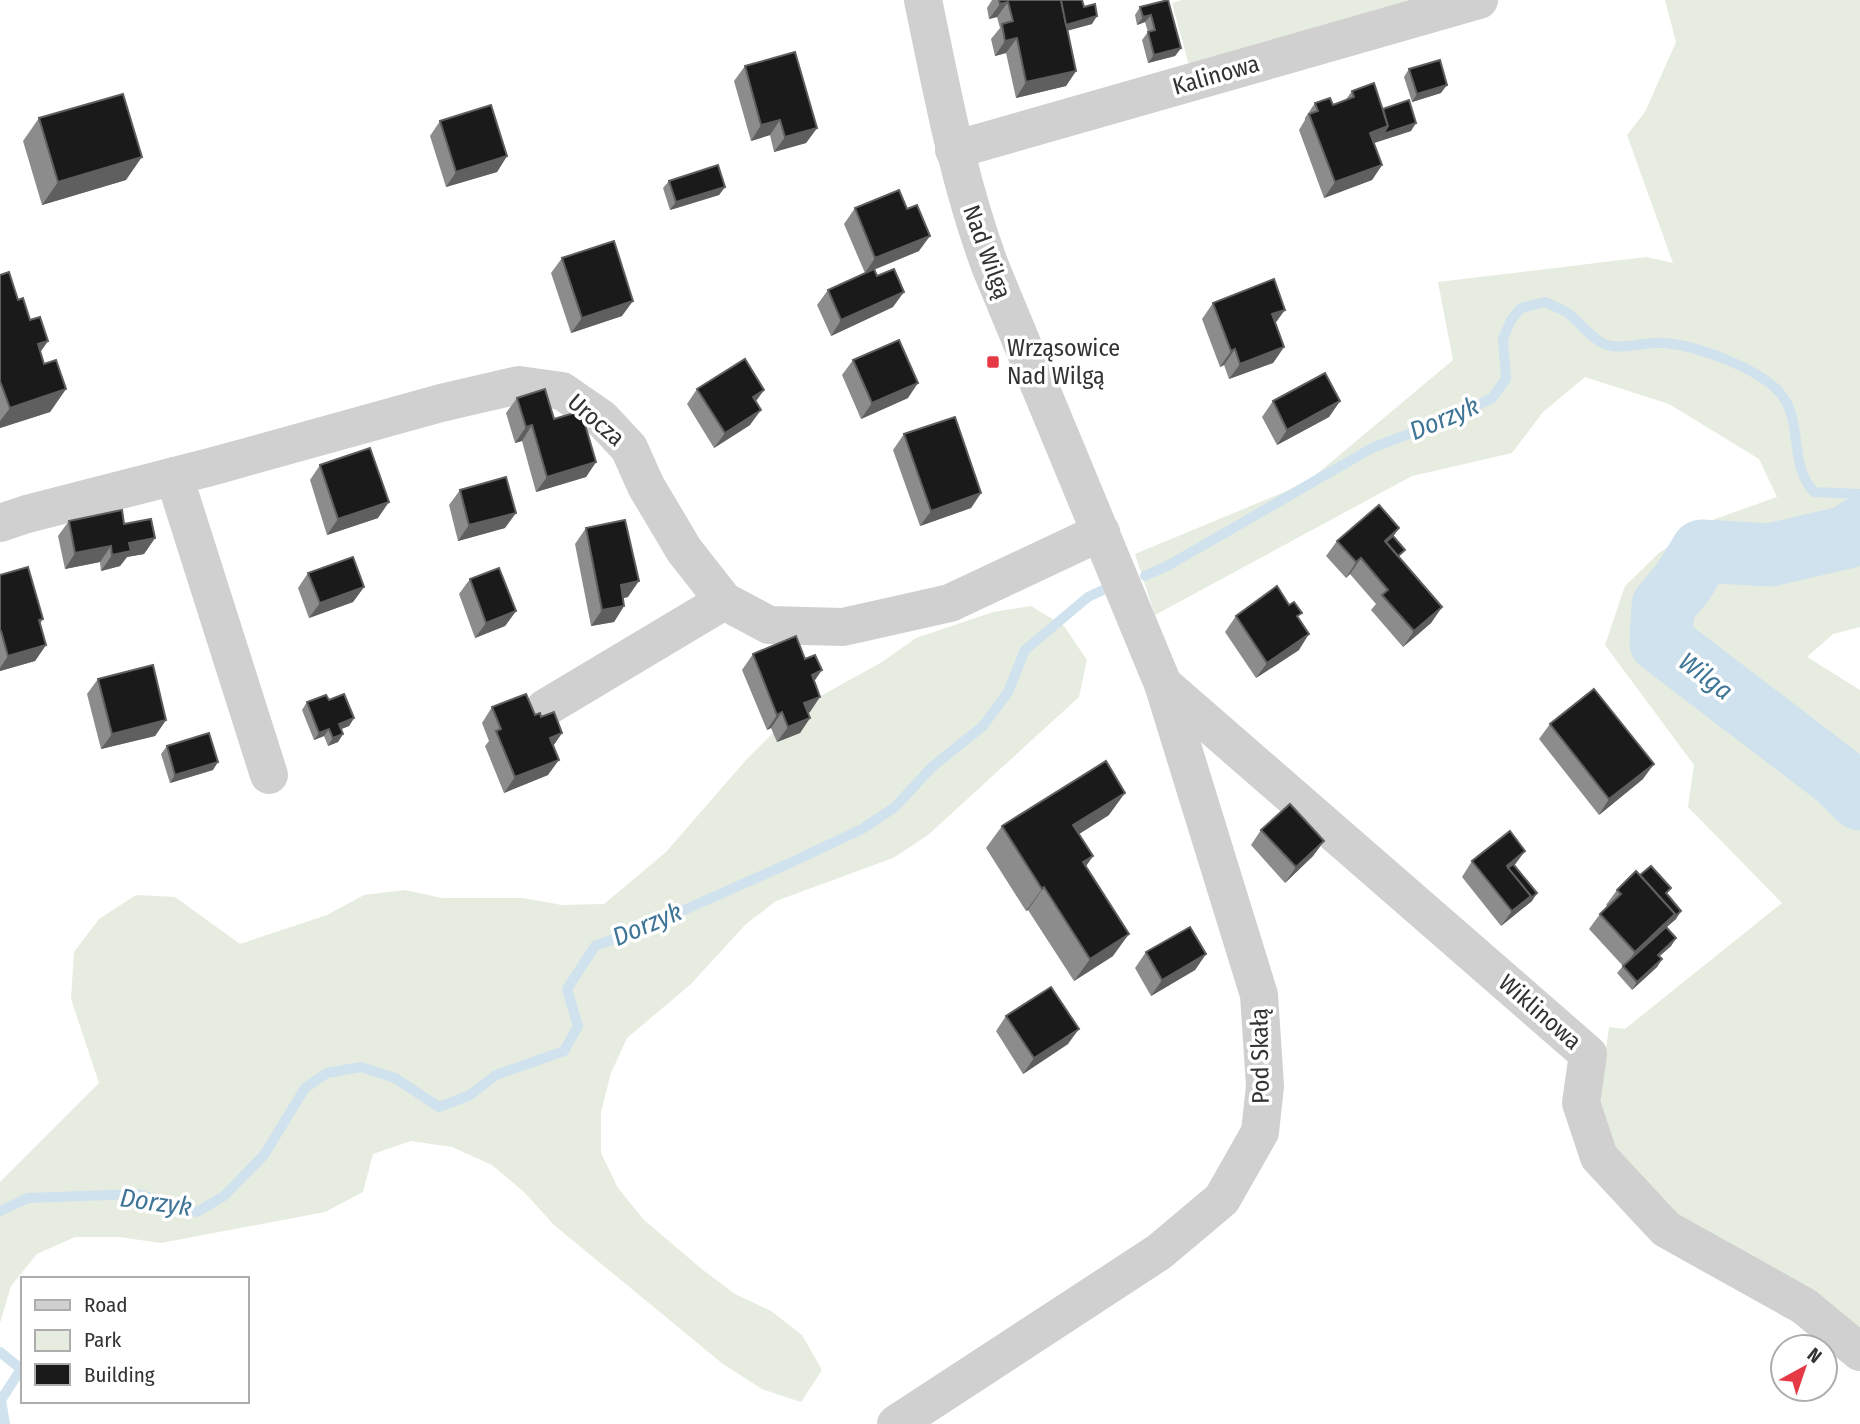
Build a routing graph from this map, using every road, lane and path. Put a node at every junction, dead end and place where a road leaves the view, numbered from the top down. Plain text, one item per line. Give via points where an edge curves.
1 (923, 0) edge
2 (1479, 0) edge
3 (954, 150) junction
4 (174, 476) junction
5 (0, 523) edge
6 (1101, 532) junction
7 (724, 601) junction
8 (1163, 684) junction
9 (545, 708) dead end
10 (269, 775) dead end
11 (1860, 1352) edge
12 (895, 1424) edge

1 - 3 street, Nad Wilgą
2 - 3 street, Kalinowa
3 - 6 street, Nad Wilgą via 990,266
4 - 5 street, Urocza
4 - 7 street, Urocza via 519,384 562,391 601,418 629,448 684,550
4 - 10 street
6 - 7 street, Urocza via 950,603 843,627 769,625
6 - 8 street, Pod Skałą
7 - 9 street
8 - 11 street, Wiklinowa via 1588,1054 1581,1103 1599,1157 1666,1229 1804,1306
8 - 12 street, Pod Skałą via 1259,995 1265,1086 1260,1132 1222,1199 1159,1252

